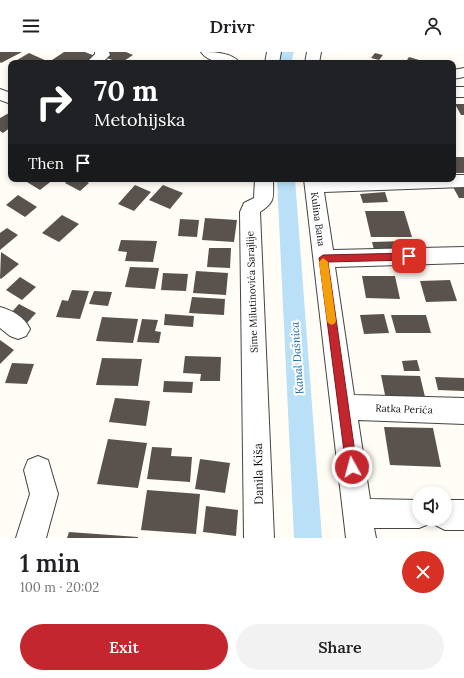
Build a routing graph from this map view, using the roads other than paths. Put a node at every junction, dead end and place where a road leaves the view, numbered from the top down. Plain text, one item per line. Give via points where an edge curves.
1 (102, 52) edge
2 (208, 52) edge
3 (97, 60) edge
4 (226, 60) edge
5 (264, 182) edge
6 (388, 182) edge
7 (313, 183) edge
8 (464, 255) edge
9 (323, 258) junction
10 (344, 407) junction
11 (256, 411) joint
12 (464, 411) edge
13 (38, 470) dead end
14 (412, 515) edge
15 (452, 515) edge
16 (464, 515) edge
17 (359, 525) edge
18 (31, 538) edge
19 (259, 538) edge

1 - 3 street via 103,55
2 - 4 street
5 - 11 street, Sime Milutinovića Sarajlije via 263,201 250,212
6 - 7 street, Kulina Bana
7 - 9 street, Kulina Bana
8 - 9 street
9 - 10 street, Kulina Bana
10 - 12 street, Ratka Perića
10 - 17 street, Kulina Bana
11 - 19 street, Danila Kiša
13 - 18 street via 44,494
14 - 17 street, Kulina Bana
15 - 16 street

